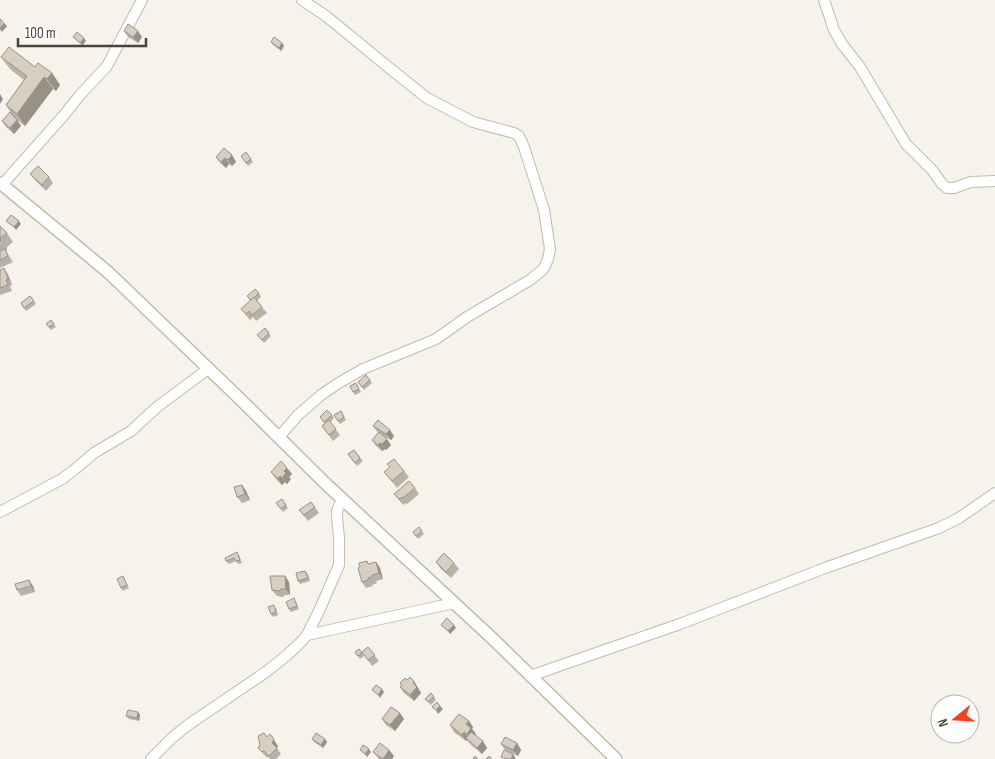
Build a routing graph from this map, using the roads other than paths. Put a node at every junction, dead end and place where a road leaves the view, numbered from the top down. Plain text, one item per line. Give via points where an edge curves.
1 (142, 0) edge
2 (303, 0) edge
3 (824, 0) edge
4 (995, 181) edge
5 (1, 184) edge
6 (208, 369) junction
7 (278, 437) junction
8 (995, 493) edge
9 (342, 499) junction
10 (0, 512) edge
11 (454, 603) junction
12 (306, 635) junction
13 (530, 676) junction
14 (151, 759) edge
15 (616, 759) edge

1 - 5 street via 107,66
2 - 7 street via 427,98 473,122 519,136 541,200 550,249 544,268 530,280 436,339 363,369 337,384 298,415
3 - 4 street via 834,30 906,144 942,184 946,188 954,188 971,182
5 - 6 street via 109,273
6 - 7 street
6 - 10 street via 157,406 131,432 94,453 62,478
7 - 9 street
8 - 13 street via 939,528
9 - 11 street
9 - 12 street via 337,511 339,565
11 - 12 street
11 - 13 street
12 - 14 street via 266,672 188,725
13 - 15 street

